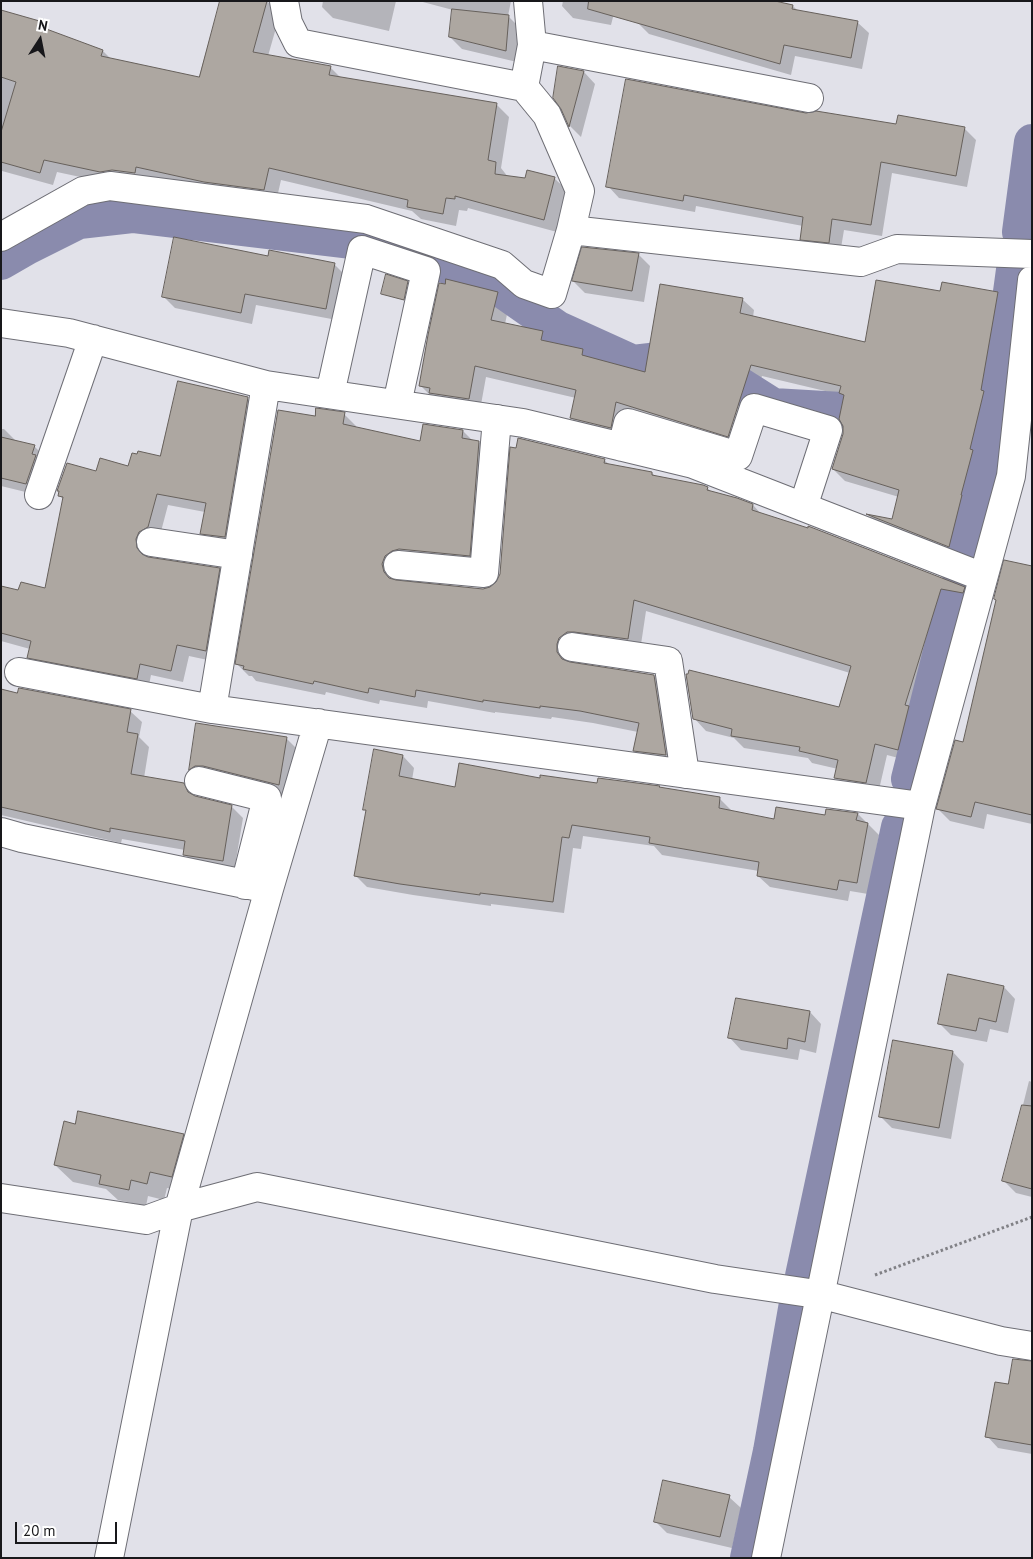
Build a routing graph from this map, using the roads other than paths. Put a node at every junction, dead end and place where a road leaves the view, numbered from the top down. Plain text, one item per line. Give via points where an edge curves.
1 (284, 1) edge
2 (528, 1) edge
3 (532, 45) junction
4 (524, 88) junction
5 (809, 98) dead end
6 (570, 230) junction
7 (1, 237) edge
8 (1032, 254) edge
9 (1032, 280) edge
10 (1, 322) edge
11 (93, 339) junction
12 (266, 385) junction
13 (330, 394) junction
14 (397, 404) junction
15 (497, 419) junction
16 (622, 447) junction
17 (1022, 478) edge
18 (39, 495) dead end
19 (803, 507) junction
20 (151, 542) dead end
21 (238, 554) junction
22 (398, 565) dead end
23 (983, 577) junction
24 (572, 647) dead end
25 (19, 672) dead end
26 (212, 709) junction
27 (318, 723) junction
28 (685, 774) junction
29 (199, 781) dead end
30 (921, 806) junction
31 (1, 832) edge
32 (257, 887) junction
33 (1, 1198) edge
34 (179, 1208) junction
35 (820, 1294) junction
36 (1032, 1346) edge
37 (109, 1558) edge
38 (766, 1558) edge

1 - 4 street via 288,23 298,43
2 - 3 street
3 - 4 street
3 - 5 street
4 - 6 street via 547,114 580,192
6 - 7 street via 552,294 524,284 502,266 366,219 110,186 84,191
6 - 8 street via 861,262 897,248
9 - 17 street
10 - 11 street
11 - 12 street
11 - 18 street
12 - 13 street
12 - 21 street
13 - 14 street
13 - 14 street via 362,250 426,271
14 - 15 street
15 - 16 street
15 - 22 street via 484,573
16 - 19 street via 693,464
16 - 19 street via 628,423 738,456 754,408 828,430
17 - 23 street
19 - 23 street
20 - 21 street
21 - 26 street
23 - 30 street
24 - 28 street via 668,661
25 - 26 street
26 - 27 street
27 - 28 street
27 - 32 street
28 - 30 street
29 - 32 street via 267,798
30 - 35 street
31 - 32 street
32 - 34 street
33 - 34 street via 146,1220
34 - 35 street via 257,1187 715,1279
34 - 37 street
35 - 36 street via 1001,1342
35 - 38 street

